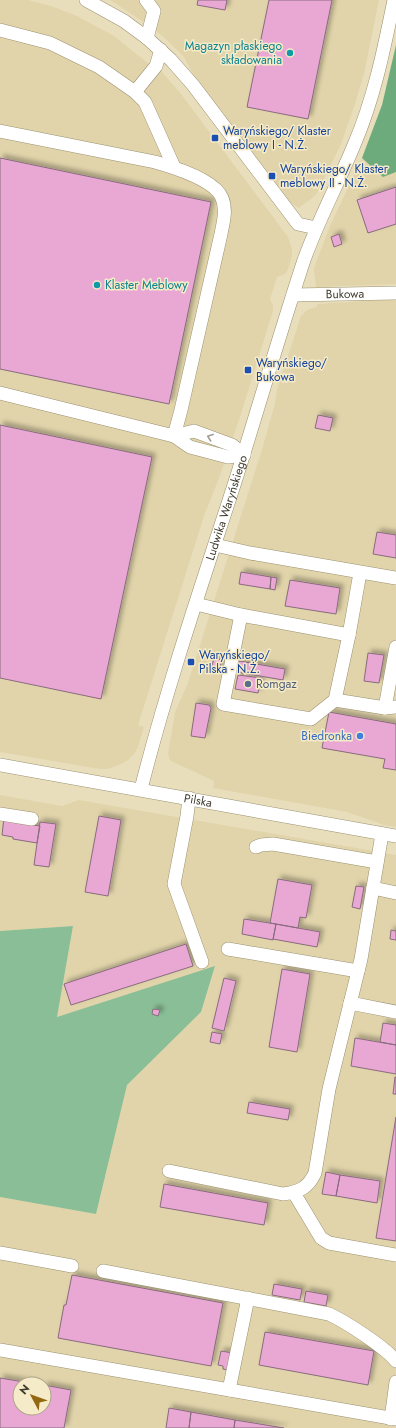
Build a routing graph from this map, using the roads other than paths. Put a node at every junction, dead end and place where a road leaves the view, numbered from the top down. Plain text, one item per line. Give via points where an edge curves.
1 (86, 0) edge
2 (146, 0) edge
3 (394, 0) edge
4 (0, 30) edge
5 (147, 38) junction
6 (162, 50) junction
7 (135, 92) junction
8 (0, 131) edge
9 (174, 167) junction
10 (316, 228) junction
11 (396, 293) edge
12 (293, 295) junction
13 (0, 393) edge
14 (174, 436) junction
15 (244, 455) junction
16 (215, 545) junction
17 (360, 572) junction
18 (396, 578) edge
19 (196, 604) junction
20 (241, 615) junction
21 (349, 635) junction
22 (396, 647) edge
23 (335, 700) junction
24 (391, 707) edge
25 (0, 765) edge
26 (141, 789) junction
27 (189, 798) junction
28 (0, 814) edge
29 (32, 819) dead end
30 (382, 834) junction
31 (396, 836) edge
32 (256, 847) dead end
33 (378, 862) junction
34 (373, 888) junction
35 (396, 893) edge
36 (228, 949) dead end
37 (202, 962) dead end
38 (358, 971) junction
39 (350, 1004) junction
40 (396, 1012) edge
41 (169, 1171) dead end
42 (294, 1193) junction
43 (0, 1253) edge
44 (396, 1255) edge
45 (72, 1266) dead end
46 (103, 1271) dead end
47 (248, 1298) junction
48 (0, 1350) edge
49 (396, 1361) edge
50 (396, 1382) edge
51 (229, 1390) junction
52 (393, 1419) edge

1 - 5 street
2 - 5 street via 154,12
3 - 10 street, Ludwika Waryńskiego via 369,104 355,144
4 - 7 street via 50,43 99,67
5 - 6 street
6 - 7 street via 156,66
6 - 10 street via 193,86 298,224
7 - 9 street via 145,102
8 - 9 street
9 - 14 street via 214,188 222,197 225,211
10 - 12 street, Ludwika Waryńskiego
11 - 12 street, Bukowa
12 - 15 street, Ludwika Waryńskiego
13 - 14 street
14 - 15 street via 194,431 232,445
15 - 16 street, Ludwika Waryńskiego
16 - 17 street
16 - 19 street, Ludwika Waryńskiego
17 - 18 street
17 - 21 street
19 - 20 street
19 - 26 street, Ludwika Waryńskiego via 157,726
20 - 21 street
20 - 23 street via 223,704 311,719
21 - 23 street
22 - 24 street
23 - 24 street
25 - 26 street, Pilska
26 - 27 street, Pilska
27 - 30 street, Pilska
27 - 37 street via 174,884
28 - 29 street
30 - 31 street, Pilska
30 - 33 street
32 - 33 street via 273,844
33 - 34 street
34 - 35 street
34 - 38 street
36 - 38 street
38 - 39 street
39 - 40 street
39 - 42 street via 330,1089 315,1173 311,1181
41 - 42 street via 283,1194
42 - 44 street via 321,1238 329,1243
43 - 45 street
46 - 47 street
47 - 49 street via 329,1314 340,1319
47 - 51 street
48 - 51 street
50 - 52 street
51 - 52 street

